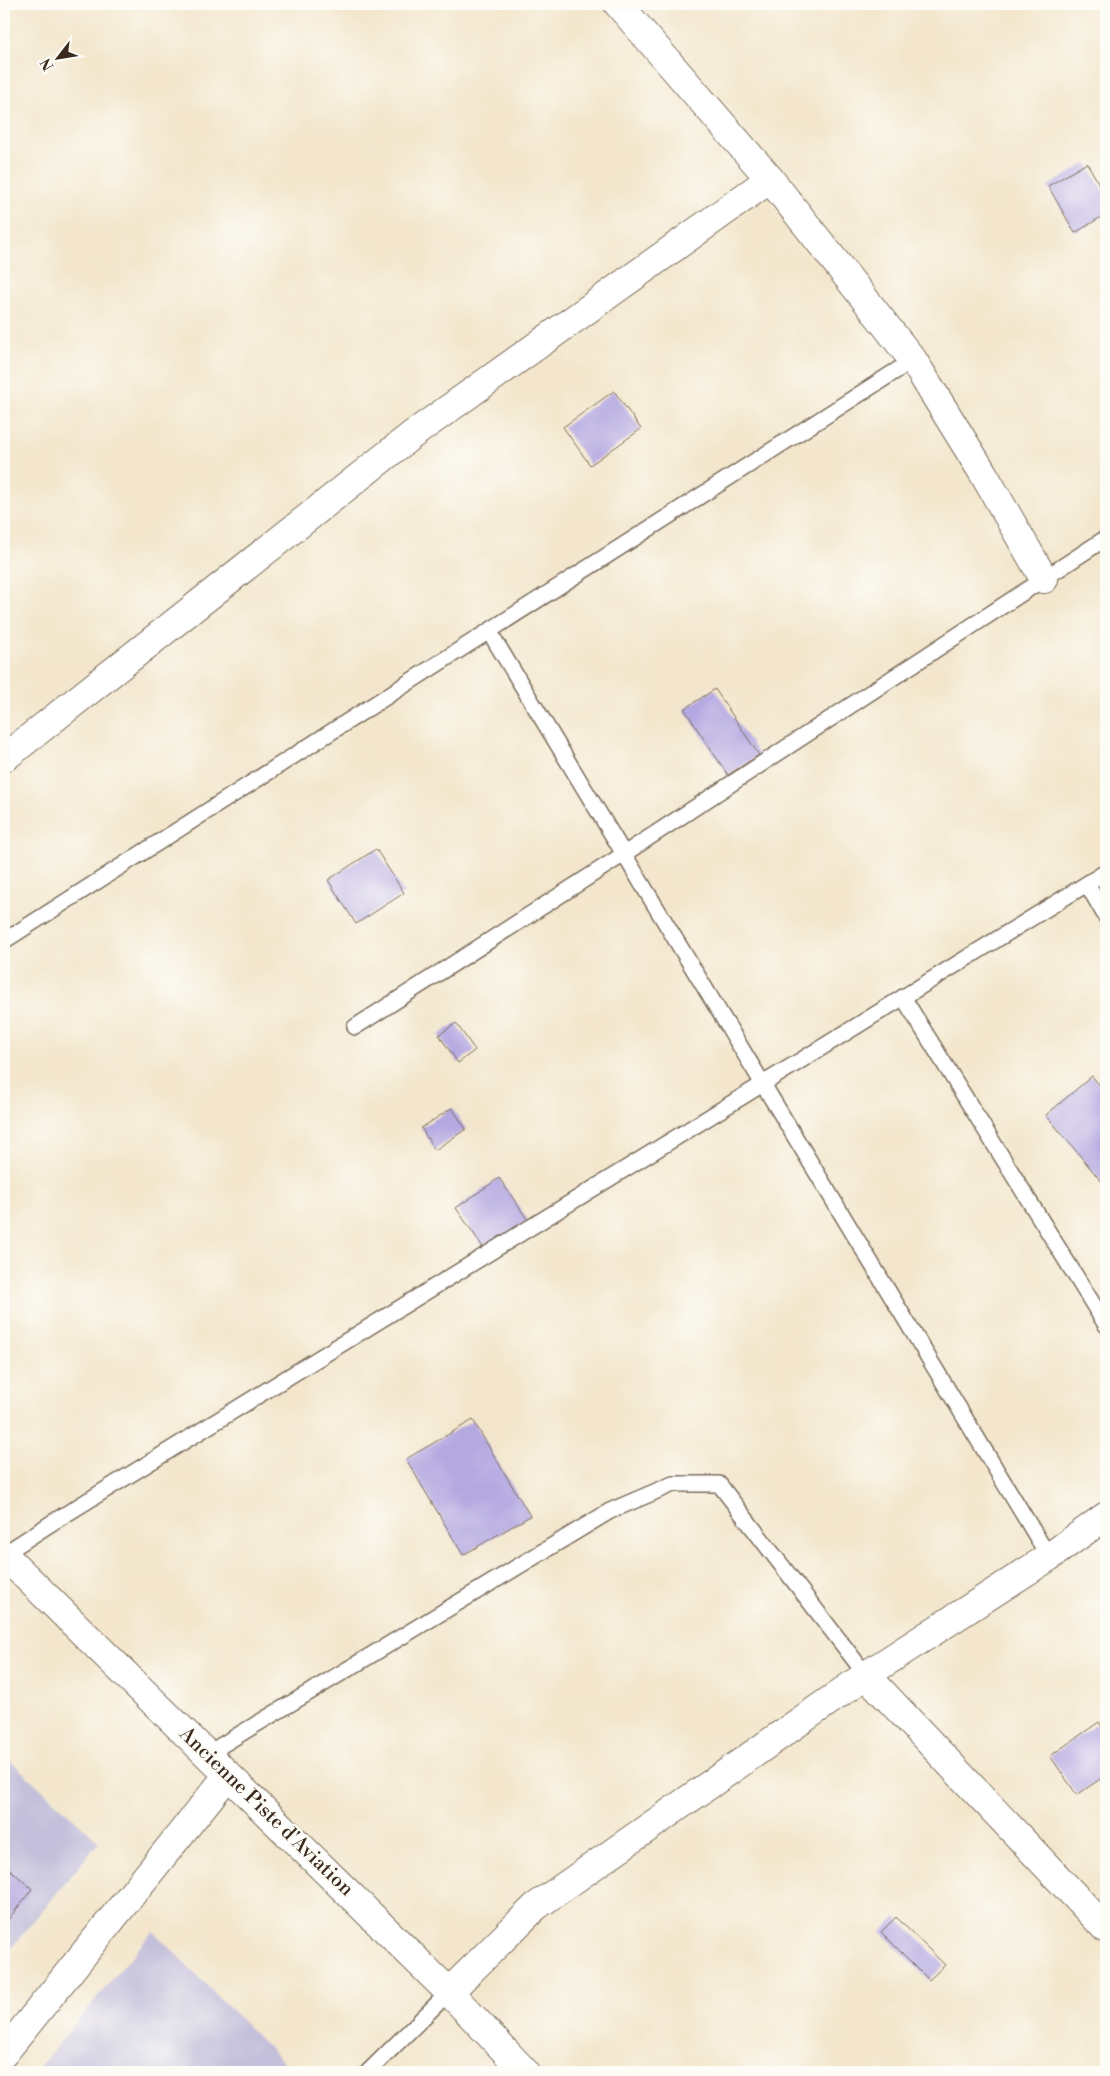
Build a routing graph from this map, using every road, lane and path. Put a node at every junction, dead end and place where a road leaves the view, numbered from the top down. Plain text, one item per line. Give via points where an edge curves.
1 (618, 4) edge
2 (770, 179) junction
3 (912, 360) junction
4 (1106, 538) edge
5 (1044, 579) junction
6 (489, 631) junction
7 (4, 758) edge
8 (624, 854) junction
9 (1106, 872) edge
10 (1086, 884) junction
11 (1106, 916) edge
12 (4, 941) edge
13 (903, 998) junction
14 (355, 1027) dead end
15 (764, 1083) junction
16 (1106, 1325) edge
17 (1106, 1516) edge
18 (4, 1554) edge
19 (1049, 1557) junction
20 (866, 1676) junction
21 (206, 1754) junction
22 (228, 1775) junction
23 (1106, 1929) edge
24 (449, 1992) junction
25 (4, 2053) edge
26 (368, 2072) edge
27 (525, 2072) edge

1 - 2 street
2 - 3 street
2 - 7 street via 412,435
3 - 5 street
3 - 6 lane
4 - 5 lane
5 - 8 lane
6 - 8 lane
6 - 12 lane
8 - 14 lane
8 - 15 lane
9 - 10 lane
10 - 11 lane
10 - 13 lane
13 - 15 lane
13 - 16 lane
15 - 18 lane
15 - 19 lane
17 - 19 street
18 - 21 street, Ancienne Piste d'Aviation
19 - 20 street
20 - 21 lane via 719,1484 673,1484 610,1511
20 - 23 street
20 - 24 street via 535,1907
21 - 22 street, Ancienne Piste d'Aviation
22 - 24 street, Ancienne Piste d'Aviation
22 - 25 street
24 - 26 lane
24 - 27 street, Ancienne Piste d'Aviation

